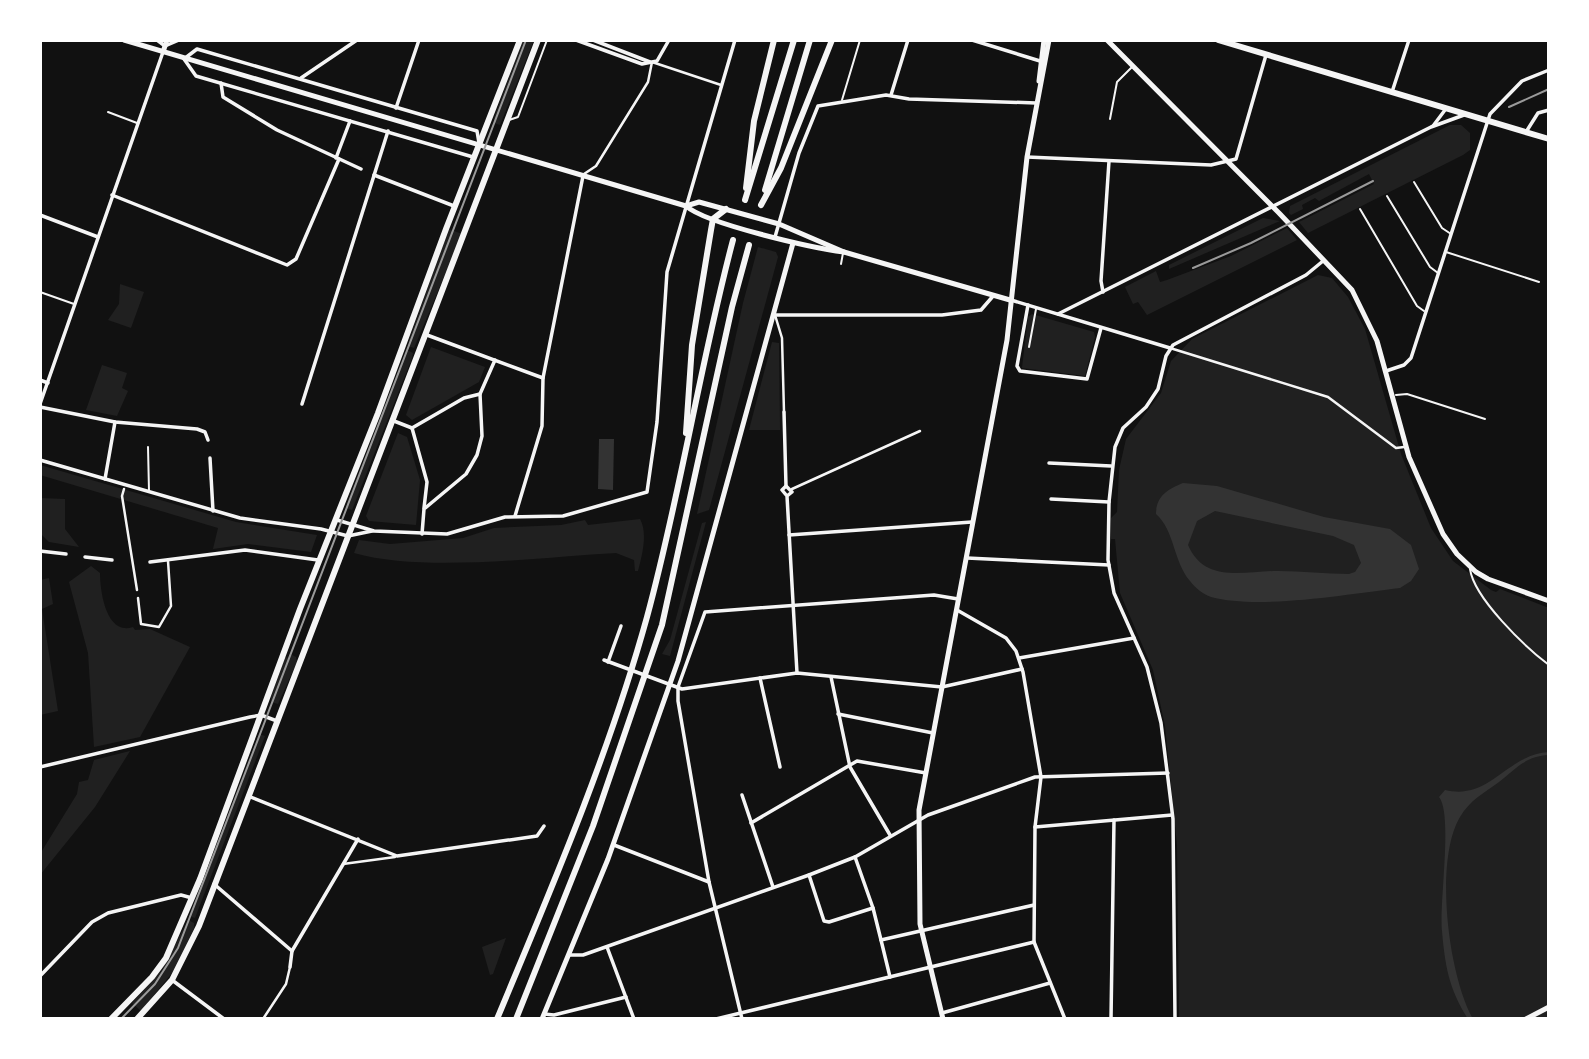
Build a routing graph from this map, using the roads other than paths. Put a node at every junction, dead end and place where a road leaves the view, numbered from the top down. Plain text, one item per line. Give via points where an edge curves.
1 (124, 40) edge
2 (157, 40) edge
3 (179, 40) edge
4 (358, 40) edge
5 (419, 40) edge
6 (520, 40) edge
7 (538, 40) edge
8 (547, 40) edge
9 (576, 40) edge
10 (593, 40) edge
11 (669, 40) edge
12 (735, 40) edge
13 (774, 40) edge
14 (794, 40) edge
15 (810, 40) edge
16 (832, 40) edge
17 (860, 40) edge
18 (908, 40) edge
19 (972, 40) edge
20 (1044, 40) edge
21 (1049, 40) edge
22 (1107, 40) edge
23 (1218, 40) edge
24 (1409, 40) edge
25 (165, 46) edge
26 (1266, 55) junction
27 (184, 59) junction
28 (1040, 61) junction
29 (652, 62) junction
30 (1132, 66) junction
31 (1549, 70) edge
32 (300, 79) junction
33 (221, 83) junction
34 (1039, 84) junction
35 (721, 85) junction
36 (1392, 92) junction
37 (891, 95) junction
38 (842, 101) junction
39 (1035, 103) junction
40 (396, 108) junction
41 (1447, 108) junction
42 (1549, 110) edge
43 (108, 112) dead end
44 (1467, 114) junction
45 (1110, 119) dead end
46 (350, 120) junction
47 (508, 120) junction
48 (1487, 122) junction
49 (138, 123) junction
50 (1431, 127) junction
51 (388, 131) junction
52 (1526, 132) junction
53 (480, 133) junction
54 (1549, 139) edge
55 (479, 145) junction
56 (498, 150) junction
57 (474, 157) junction
58 (1027, 157) junction
59 (337, 159) junction
60 (1109, 161) junction
61 (1229, 162) junction
62 (361, 169) dead end
63 (374, 175) junction
64 (583, 176) junction
65 (1414, 182) dead end
66 (112, 195) junction
67 (1387, 196) dead end
68 (454, 206) junction
69 (686, 206) junction
70 (1273, 206) junction
71 (726, 209) junction
72 (1360, 209) dead end
73 (40, 215) edge
74 (713, 219) junction
75 (779, 224) junction
76 (797, 231) junction
77 (1451, 234) junction
78 (98, 237) junction
79 (775, 237) junction
80 (733, 240) dead end
81 (793, 243) junction
82 (750, 245) dead end
83 (844, 252) junction
84 (1445, 252) junction
85 (1325, 259) junction
86 (841, 264) dead end
87 (1438, 273) junction
88 (1539, 282) dead end
89 (40, 292) edge
90 (1103, 292) junction
91 (994, 295) junction
92 (1010, 300) junction
93 (75, 305) junction
94 (1028, 305) junction
95 (1036, 308) junction
96 (1426, 312) junction
97 (1058, 314) junction
98 (775, 315) junction
99 (1101, 328) junction
100 (425, 334) junction
101 (1030, 347) dead end
102 (1170, 348) junction
103 (495, 360) junction
104 (1386, 371) junction
105 (543, 378) junction
106 (40, 380) edge
107 (48, 383) junction
108 (480, 394) junction
109 (1393, 396) junction
110 (302, 404) dead end
111 (40, 405) edge
112 (784, 412) joint
113 (1485, 419) dead end
114 (392, 420) junction
115 (115, 422) junction
116 (412, 428) junction
117 (920, 431) dead end
118 (208, 440) dead end
119 (148, 447) dead end
120 (1406, 447) junction
121 (686, 450) junction
122 (210, 458) dead end
123 (40, 460) edge
124 (1049, 463) dead end
125 (1111, 467) junction
126 (105, 479) junction
127 (786, 486) junction
128 (124, 489) dead end
129 (792, 489) junction
130 (149, 492) junction
131 (787, 496) junction
132 (1051, 499) dead end
133 (1108, 502) junction
134 (424, 509) junction
135 (213, 511) junction
136 (515, 516) junction
137 (336, 519) junction
138 (975, 522) junction
139 (352, 525) junction
140 (331, 530) junction
141 (374, 531) junction
142 (422, 534) junction
143 (789, 535) junction
144 (348, 536) junction
145 (40, 551) edge
146 (66, 554) dead end
147 (85, 557) dead end
148 (967, 558) junction
149 (112, 560) dead end
150 (320, 560) junction
151 (168, 561) junction
152 (150, 562) dead end
153 (1109, 565) junction
154 (1470, 568) junction
155 (137, 590) dead end
156 (138, 598) dead end
157 (959, 599) junction
158 (1549, 601) edge
159 (793, 605) junction
160 (957, 610) junction
161 (621, 626) dead end
162 (1134, 638) junction
163 (1018, 658) junction
164 (1549, 665) edge
165 (1022, 669) junction
166 (797, 673) junction
167 (831, 677) junction
168 (760, 678) junction
169 (669, 684) junction
170 (678, 687) junction
171 (942, 687) junction
172 (838, 714) junction
173 (261, 715) junction
174 (277, 721) junction
175 (933, 733) junction
176 (40, 766) edge
177 (780, 767) dead end
178 (850, 767) junction
179 (926, 773) junction
180 (1168, 774) junction
181 (1041, 777) junction
182 (742, 795) dead end
183 (246, 796) junction
184 (1172, 815) junction
185 (918, 820) junction
186 (1114, 820) junction
187 (751, 823) junction
188 (544, 826) dead end
189 (1035, 827) junction
190 (890, 835) junction
191 (358, 839) junction
192 (613, 844) junction
193 (397, 856) junction
194 (855, 857) junction
195 (343, 863) junction
196 (809, 875) junction
197 (709, 882) junction
198 (213, 883) junction
199 (773, 887) junction
200 (192, 898) junction
201 (1034, 905) junction
202 (715, 908) junction
203 (873, 908) junction
204 (922, 932) junction
205 (881, 940) junction
206 (1034, 942) junction
207 (607, 947) junction
208 (292, 951) junction
209 (569, 955) junction
210 (290, 967) joint
211 (931, 968) junction
212 (40, 976) edge
213 (890, 977) junction
214 (172, 980) junction
215 (1050, 984) junction
216 (626, 997) junction
217 (1549, 1007) edge
218 (741, 1013) junction
219 (543, 1016) edge
220 (942, 1016) edge
221 (111, 1019) edge
222 (137, 1019) edge
223 (224, 1019) edge
224 (263, 1019) edge
225 (497, 1019) edge
226 (516, 1019) edge
227 (634, 1019) edge
228 (716, 1019) edge
229 (742, 1019) edge
230 (1065, 1019) edge
231 (1111, 1019) edge
232 (1175, 1019) edge
233 (1526, 1019) edge

1 - 25 main road
2 - 25 street
3 - 25 street
4 - 32 street
5 - 40 street
6 - 53 main road
7 - 47 main road
8 - 47 lane via 518,117
9 - 29 street via 642,64
10 - 29 street
11 - 29 street
12 - 35 street
13 - 14 main road via 754,121 745,200
15 - 16 main road via 761,205
17 - 38 lane
18 - 37 street
19 - 28 street
20 - 28 main road
21 - 34 main road
22 - 30 main road
23 - 26 main road
24 - 36 street
25 - 27 main road
25 - 49 street
26 - 36 main road
26 - 61 street via 1236,159
27 - 32 street via 197,49
27 - 33 street via 196,76
27 - 55 main road
28 - 34 main road
29 - 35 street
29 - 64 street via 648,82 596,166
30 - 45 lane via 1117,82
30 - 61 main road
31 - 48 street via 1522,80 1494,108
32 - 40 street
33 - 46 street
33 - 59 street via 223,97
34 - 39 main road
35 - 69 street
36 - 41 main road
37 - 38 street
37 - 39 street
38 - 75 street via 818,106
39 - 58 main road
40 - 53 street
41 - 44 main road
41 - 50 street
42 - 52 street via 1538,113
43 - 49 lane
44 - 48 main road
44 - 50 street
46 - 51 street
46 - 59 street
47 - 56 main road
48 - 52 main road
48 - 77 street
49 - 66 street
50 - 70 street
51 - 57 street
51 - 63 street
52 - 54 main road
53 - 55 main road
55 - 56 main road
55 - 57 main road
56 - 64 main road
56 - 100 main road
57 - 68 main road
58 - 60 street
58 - 92 main road
59 - 62 street
59 - 66 street via 290,264
60 - 61 street via 1211,166
60 - 90 street
61 - 70 main road
63 - 68 street
63 - 110 street
64 - 69 main road
64 - 105 street
65 - 77 lane via 1442,228
66 - 78 street
67 - 87 lane
68 - 137 main road
69 - 71 main road via 699,202
69 - 74 main road via 694,214
69 - 136 street via 667,272 650,485 644,495 563,516
70 - 85 main road
70 - 90 street
71 - 74 main road
71 - 75 main road
72 - 96 lane via 1417,306
73 - 78 street
74 - 79 main road
74 - 121 main road via 692,345
75 - 76 main road
75 - 79 street
76 - 81 street
76 - 83 main road
77 - 84 street
78 - 93 street
79 - 81 main road
80 - 121 main road
81 - 83 main road
81 - 98 main road
82 - 226 main road via 658,637 593,826
83 - 86 lane
83 - 91 main road
84 - 87 street
84 - 88 lane
85 - 102 street via 1306,275
85 - 104 main road via 1359,301
87 - 96 street
89 - 93 lane
90 - 97 street
91 - 92 main road
91 - 98 street via 981,310 942,315
92 - 94 street
92 - 138 main road
93 - 107 street
94 - 95 street
94 - 99 street via 1020,370 1087,379
95 - 97 street
95 - 101 lane
96 - 104 street via 1410,361
97 - 99 street
98 - 112 street via 782,338
98 - 169 main road
99 - 102 street
100 - 103 street
100 - 114 main road
102 - 120 street via 1328,397 1396,448
102 - 125 street via 1158,389 1123,428
103 - 105 street
103 - 108 street
104 - 109 main road
105 - 136 street via 542,426
106 - 107 street
107 - 111 street
108 - 116 street via 464,398
108 - 134 street via 482,436 477,455 466,474
109 - 113 lane via 1402,394
109 - 120 main road
111 - 115 street
112 - 127 street
114 - 116 street
114 - 139 main road
115 - 118 street via 197,429 205,432
115 - 126 street
116 - 134 street via 426,482
117 - 129 street
119 - 130 lane
120 - 154 main road via 1443,534
121 - 225 main road via 628,675 580,816
122 - 135 street
123 - 126 street
124 - 125 street
125 - 133 street
126 - 130 street
127 - 129 street
127 - 131 street via 782,490
128 - 155 street
129 - 131 street
130 - 135 street
131 - 143 street
132 - 133 street
133 - 153 street
134 - 142 street
135 - 140 street
136 - 142 street via 459,532
137 - 139 street
137 - 140 main road
138 - 143 street
138 - 148 main road
139 - 141 street
139 - 144 main road
140 - 144 street
140 - 150 main road
141 - 142 street
141 - 144 street
143 - 159 street
144 - 174 main road
145 - 146 street
147 - 149 street
148 - 153 street
148 - 157 main road
150 - 151 street via 245,550
150 - 173 main road
151 - 152 street
151 - 156 street via 171,607 159,627 142,624
153 - 162 street via 1118,606
154 - 158 main road via 1495,583
154 - 164 lane via 1471,579 1483,596
157 - 159 street via 934,595
157 - 160 main road
159 - 166 street
159 - 170 street via 705,612
160 - 163 street via 1006,638
160 - 171 main road
161 - 169 street via 606,661
162 - 163 street
162 - 180 street via 1153,687
163 - 165 street
165 - 171 street
165 - 181 street
166 - 167 street
166 - 168 street
167 - 171 street
167 - 172 street
168 - 170 street
168 - 177 street
169 - 170 street
169 - 192 main road
170 - 197 street
171 - 175 main road
172 - 175 street
172 - 178 street
173 - 174 street
173 - 176 street
173 - 200 main road
174 - 183 main road
175 - 179 main road
178 - 179 street via 857,761
178 - 187 street
178 - 190 street
179 - 185 main road
180 - 181 street
180 - 184 street
181 - 185 street
181 - 189 street
182 - 187 street
183 - 191 street
183 - 198 main road
184 - 186 street
184 - 232 street
185 - 190 street
185 - 204 main road
186 - 189 street
186 - 231 street
187 - 199 street
188 - 193 street via 537,836
189 - 201 street
190 - 194 street
191 - 193 street
191 - 195 street
192 - 197 street
192 - 209 main road
193 - 195 street
194 - 196 street
194 - 203 street
195 - 208 street
196 - 199 street
196 - 203 street via 824,920
197 - 202 street
198 - 208 street
198 - 214 main road via 186,957
199 - 202 street
200 - 212 street via 181,895 108,913 92,922
200 - 221 main road via 166,958
201 - 204 street
201 - 206 street
202 - 207 street
202 - 218 street
203 - 205 street
204 - 205 street
204 - 211 main road
205 - 213 street
206 - 211 street
206 - 215 street
207 - 209 street
207 - 216 street
208 - 210 street
209 - 219 main road
210 - 224 street via 286,984
211 - 213 street
211 - 220 main road
213 - 218 street
214 - 222 main road
214 - 223 street
215 - 220 street
215 - 230 street
216 - 219 street
216 - 227 street
217 - 233 main road
218 - 228 street
218 - 229 street

